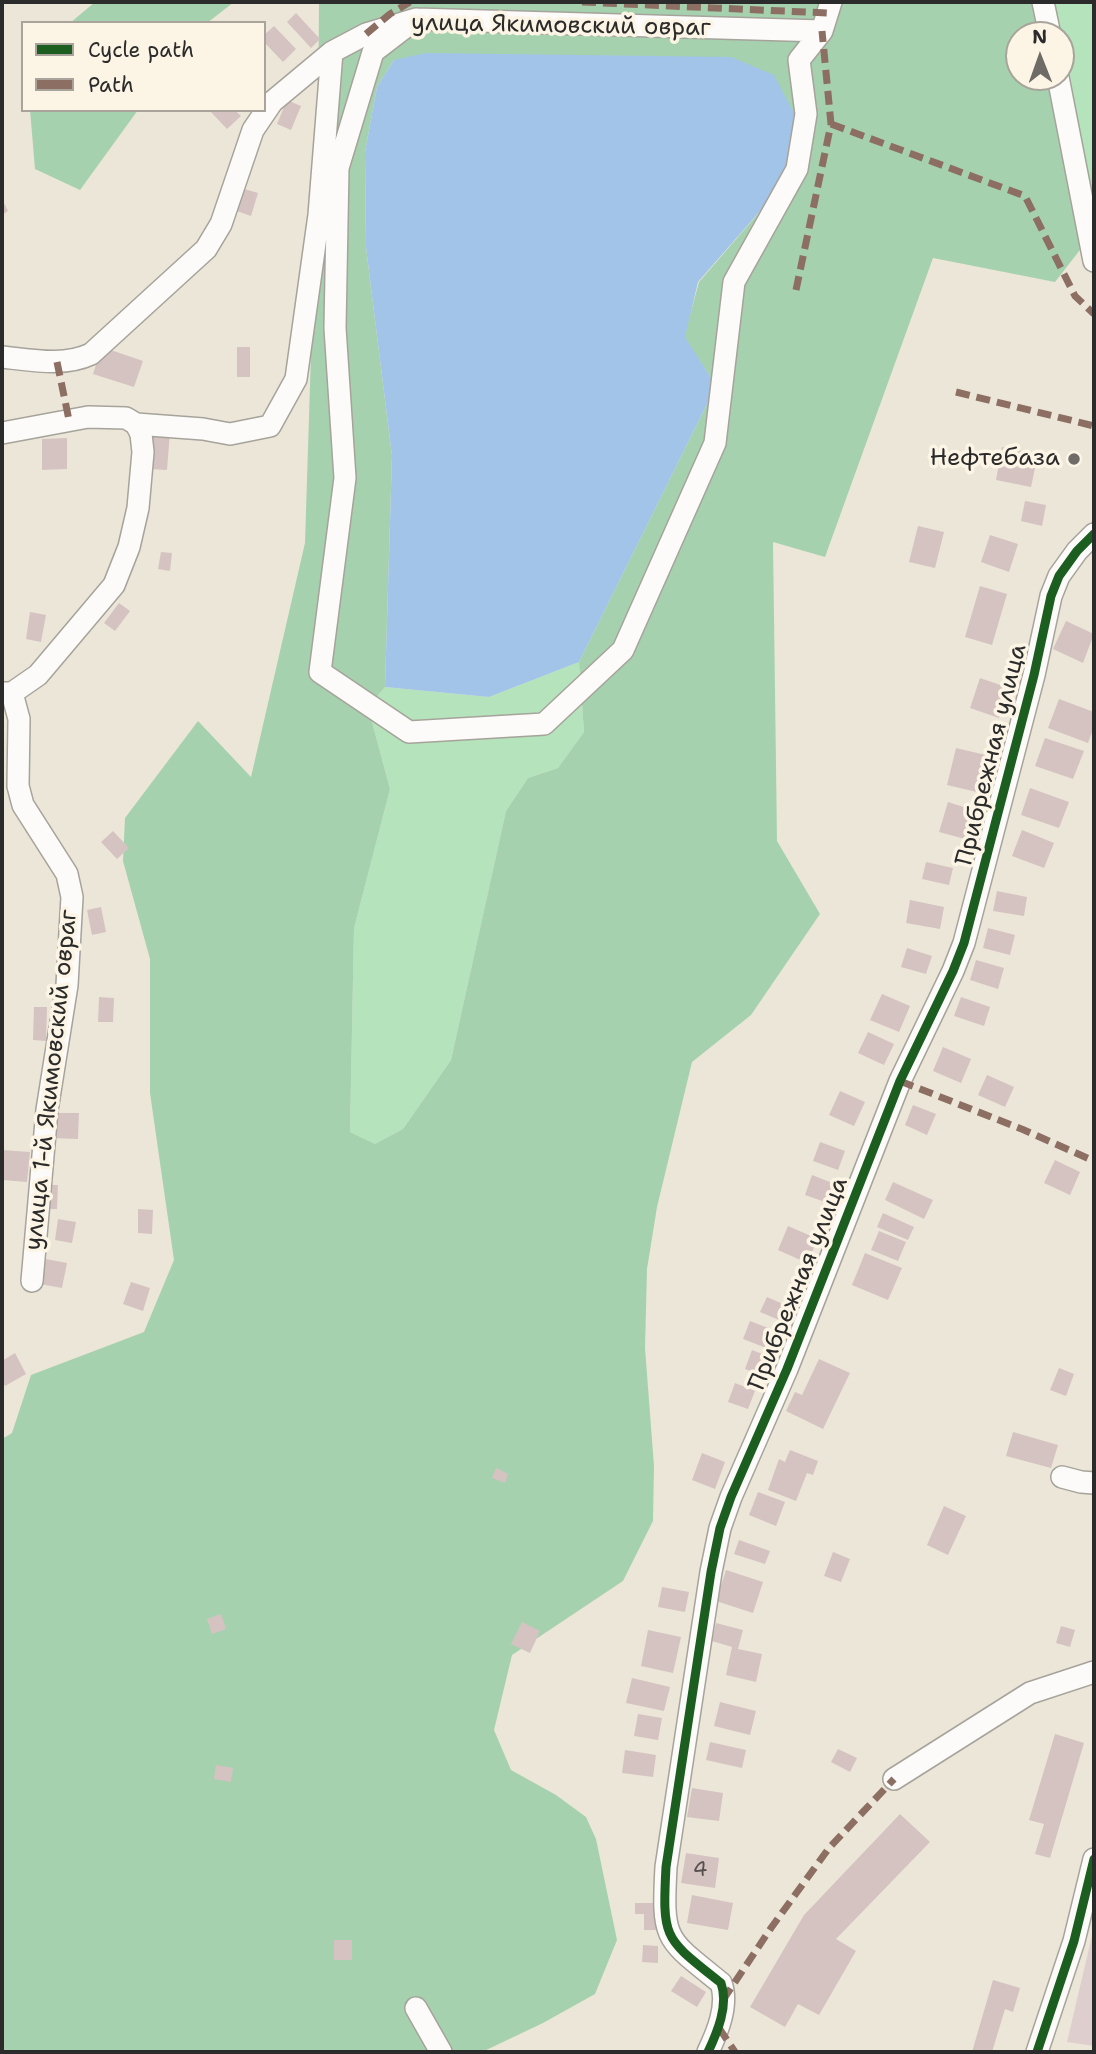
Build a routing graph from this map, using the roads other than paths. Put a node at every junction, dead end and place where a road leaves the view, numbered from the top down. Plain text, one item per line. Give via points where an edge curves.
1 (831, 2) edge
2 (1043, 2) edge
3 (416, 19) junction
4 (1046, 21) edge
5 (822, 31) junction
6 (332, 52) junction
7 (1061, 91) edge
8 (266, 111) edge
9 (265, 112) edge
10 (1094, 261) edge
11 (2, 357) edge
12 (136, 424) junction
13 (2, 433) edge
14 (1094, 534) edge
15 (7, 694) edge
16 (32, 1282) dead end
17 (1062, 1477) dead end
18 (1094, 1483) edge
19 (1094, 1672) edge
20 (894, 1779) dead end
21 (1094, 1860) edge
22 (1091, 1883) edge
23 (416, 2008) dead end
24 (441, 2052) edge
25 (708, 2052) edge
26 (1037, 2052) edge

1 - 5 street
2 - 4 street
3 - 5 street, улица Якимовский овраг
3 - 5 street via 373,52 338,168 335,328 345,478 320,673 409,732 544,724 623,650 715,443 734,282 797,169 806,114 799,60
3 - 6 street, улица Якимовский овраг via 366,34
6 - 8 street, улица Якимовский овраг
6 - 12 street via 319,215 296,379 270,426 230,434
7 - 10 street
9 - 11 street, улица Якимовский овраг via 253,130 221,224 197,258 91,355 57,362
12 - 13 street via 126,418 88,417
12 - 15 street via 143,452 138,509 114,585 38,676
14 - 25 street, Прибрежная улица via 1059,576 1051,596 964,943 900,1081 720,1528 666,1867 664,1908 667,1932 678,1948 721,1983 724,1992 719,2028
15 - 16 street, улица 1-й Якимовский овраг via 19,719 18,786 23,804 66,874 72,897 67,985 47,1110
17 - 18 street
19 - 20 street via 1030,1693
21 - 22 street
22 - 26 street
23 - 24 street

